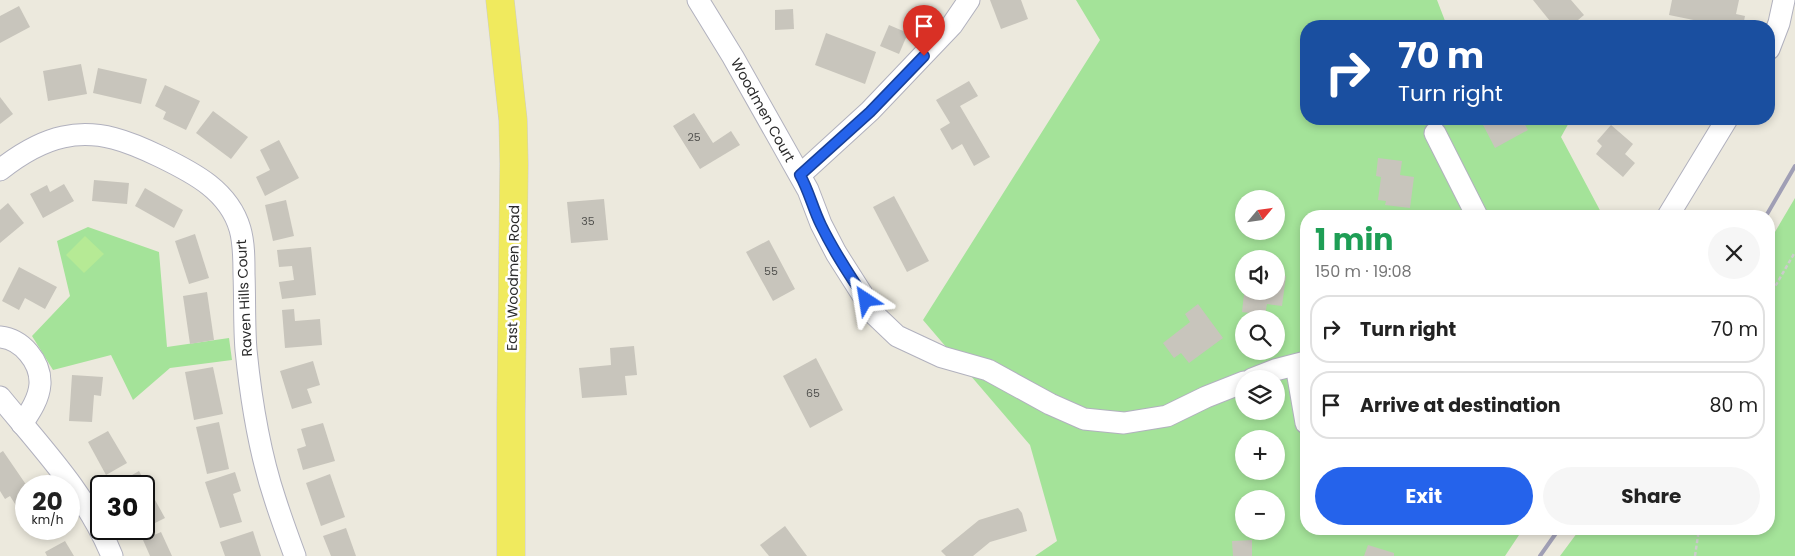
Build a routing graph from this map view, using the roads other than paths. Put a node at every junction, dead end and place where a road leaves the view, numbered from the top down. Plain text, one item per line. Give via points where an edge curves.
1 (500, 0) edge
2 (698, 0) edge
3 (970, 0) edge
4 (1784, 0) edge
5 (1775, 34) edge
6 (1723, 125) edge
7 (1435, 134) dead end
8 (0, 170) edge
9 (800, 175) junction
10 (1474, 210) edge
11 (1672, 210) edge
12 (0, 337) edge
13 (1300, 363) edge
14 (1275, 370) edge
15 (1235, 386) edge
16 (0, 397) edge
17 (22, 424) junction
18 (112, 556) edge
19 (295, 556) edge
20 (511, 556) edge

1 - 20 main road, East Woodmen Road via 513,120 514,164
2 - 9 street, Woodmen Court
3 - 9 street via 952,25 870,112
4 - 5 street
6 - 11 street
7 - 10 street
8 - 19 street, Raven Hills Court via 37,146 63,137 108,136 131,143 188,170 222,197 240,230 244,252 246,347 256,420 275,499
9 - 15 street, Woodmen Court via 836,253 876,316 905,341 942,357 988,370 1084,419 1124,423 1167,416
12 - 17 street via 24,347 37,368 40,383 37,399
13 - 14 street
16 - 17 street
17 - 18 street via 89,510

